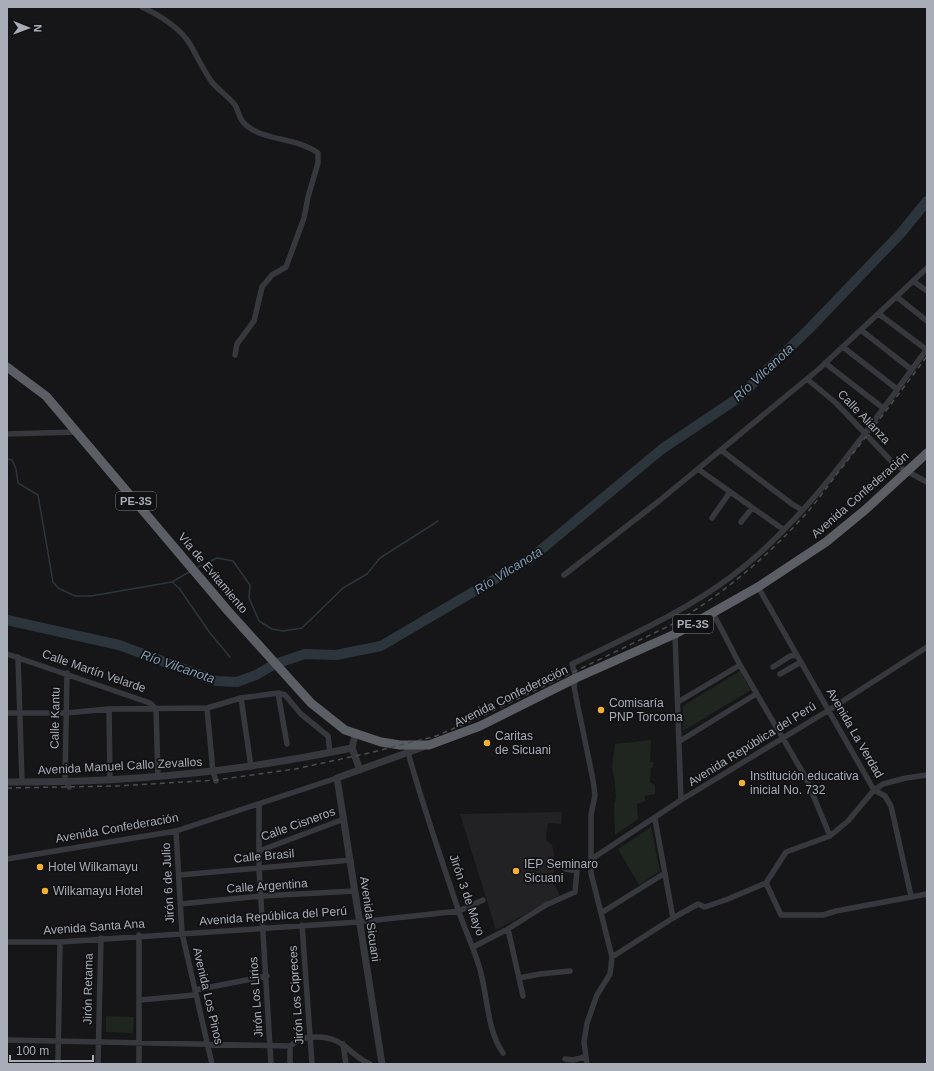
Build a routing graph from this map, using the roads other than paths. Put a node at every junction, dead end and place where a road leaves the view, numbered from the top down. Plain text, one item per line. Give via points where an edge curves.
1 (142, 7) edge
2 (927, 268) edge
3 (913, 281) junction
4 (927, 291) edge
5 (897, 297) junction
6 (879, 314) junction
7 (927, 321) edge
8 (861, 330) junction
9 (843, 347) junction
10 (927, 350) edge
11 (235, 355) dead end
12 (825, 364) junction
13 (7, 367) edge
14 (912, 370) junction
15 (807, 379) junction
16 (897, 389) junction
17 (883, 408) junction
18 (865, 431) junction
19 (78, 432) junction
20 (7, 434) edge
21 (721, 450) junction
22 (927, 454) edge
23 (698, 470) junction
24 (907, 471) junction
25 (927, 482) edge
26 (730, 492) junction
27 (752, 508) junction
28 (802, 510) junction
29 (712, 518) dead end
30 (741, 522) dead end
31 (784, 530) junction
32 (564, 575) dead end
33 (758, 587) junction
34 (713, 613) junction
35 (675, 634) junction
36 (927, 647) edge
37 (7, 654) edge
38 (797, 655) junction
39 (18, 657) junction
40 (801, 662) junction
41 (740, 665) junction
42 (773, 667) dead end
43 (67, 673) junction
44 (780, 674) dead end
45 (576, 678) junction
46 (278, 692) junction
47 (756, 694) junction
48 (241, 698) junction
49 (678, 702) junction
50 (207, 708) junction
51 (109, 709) junction
52 (156, 709) junction
53 (829, 710) junction
54 (19, 713) junction
55 (66, 713) junction
56 (7, 714) edge
57 (355, 735) junction
58 (782, 737) junction
59 (680, 741) junction
60 (287, 744) dead end
61 (429, 745) joint
62 (352, 748) junction
63 (406, 749) junction
64 (330, 753) junction
65 (251, 767) junction
66 (360, 770) junction
67 (213, 772) junction
68 (927, 776) edge
69 (158, 777) junction
70 (337, 778) junction
71 (110, 780) junction
72 (216, 781) dead end
73 (7, 782) edge
74 (22, 782) junction
75 (67, 783) junction
76 (874, 790) junction
77 (681, 800) junction
78 (258, 804) junction
79 (344, 819) junction
80 (655, 819) junction
81 (176, 831) junction
82 (830, 836) junction
83 (259, 850) junction
84 (7, 859) edge
85 (351, 860) junction
86 (590, 860) junction
87 (559, 864) dead end
88 (259, 868) junction
89 (665, 873) junction
90 (179, 875) junction
91 (766, 883) junction
92 (355, 891) junction
93 (927, 894) edge
94 (261, 896) junction
95 (911, 896) junction
96 (483, 900) dead end
97 (180, 904) junction
98 (459, 911) junction
99 (601, 913) junction
100 (673, 918) junction
101 (359, 922) junction
102 (302, 925) junction
103 (262, 928) junction
104 (508, 929) junction
105 (182, 933) junction
106 (139, 935) junction
107 (101, 938) junction
108 (7, 942) edge
109 (60, 942) junction
110 (473, 947) junction
111 (612, 957) junction
112 (570, 971) dead end
113 (267, 976) junction
114 (519, 978) junction
115 (195, 993) junction
116 (523, 996) dead end
117 (140, 1000) junction
118 (310, 1037) junction
119 (7, 1040) edge
120 (59, 1040) junction
121 (98, 1041) junction
122 (139, 1043) junction
123 (343, 1044) junction
124 (208, 1045) junction
125 (271, 1046) junction
126 (290, 1046) junction
127 (503, 1053) dead end
128 (586, 1057) junction
129 (565, 1059) dead end
130 (58, 1064) edge
131 (98, 1064) edge
132 (139, 1064) edge
133 (212, 1064) edge
134 (271, 1064) edge
135 (290, 1064) edge
136 (312, 1064) edge
137 (346, 1064) edge
138 (370, 1064) edge
139 (382, 1064) edge
140 (587, 1064) edge

1 - 11 street via 161,17 180,32 212,83 231,101 247,126 252,130 318,152 318,163 304,218 286,267 272,275 262,287 254,321 237,344
2 - 3 street
3 - 4 street
3 - 5 street
5 - 6 street
5 - 7 street
6 - 8 street
6 - 10 street
8 - 9 street
8 - 14 street
9 - 12 street
9 - 16 street
10 - 14 street
12 - 15 street
12 - 17 street
13 - 19 highway, Vía de Evitamiento / PE-3S via 46,396
14 - 16 street
15 - 18 street, Calle Alianza
15 - 21 street
16 - 17 street
17 - 18 street
18 - 24 street, Calle Alianza via 895,465
18 - 28 street
19 - 20 street
19 - 57 highway, Vía de Evitamiento / PE-3S via 298,689 322,713
21 - 23 street
21 - 28 street
22 - 24 highway, Avenida Confederación / PE-3S
23 - 26 street
23 - 32 street
24 - 25 street, Calle Alianza
24 - 33 highway, Avenida Confederación / PE-3S via 826,542
26 - 27 street
26 - 29 street
27 - 30 street
27 - 31 street
28 - 31 street
31 - 45 street via 732,576 695,602 572,664
33 - 34 highway, Avenida Confederación / PE-3S
33 - 38 street, Avenida La Verdad
34 - 35 highway, Avenida Confederación / PE-3S
34 - 41 street
35 - 45 highway, Avenida Confederación / PE-3S
35 - 49 street
36 - 53 street, Avenida República del Perú
37 - 39 street, Calle Martín Velarde
38 - 40 street, Avenida La Verdad
38 - 42 street via 790,656
39 - 43 street, Calle Martín Velarde
39 - 54 street
40 - 44 street
40 - 53 street, Avenida La Verdad
41 - 47 street
41 - 49 street
43 - 52 street, Calle Martín Velarde via 150,703
43 - 55 street, Calle Kantu
45 - 61 highway, Avenida Confederación / PE-3S via 480,726
45 - 86 street via 574,686 594,780
46 - 48 street
46 - 60 street
46 - 64 street via 285,695 301,714 328,736
47 - 58 street
47 - 59 street
48 - 50 street
48 - 65 street
49 - 59 street
50 - 52 street
50 - 67 street
51 - 52 street
51 - 55 street
51 - 71 street
52 - 69 street
53 - 58 street, Avenida República del Perú
53 - 76 street, Avenida La Verdad
54 - 55 street
54 - 56 street
54 - 74 street
55 - 75 street, Calle Kantu
57 - 62 street
57 - 63 highway, Vía de Evitamiento / PE-3S
58 - 77 street, Avenida República del Perú
58 - 82 street via 806,778
59 - 77 street
61 - 63 highway, Vía de Evitamiento / PE-3S
62 - 64 street, Avenida Manuel Callo Zevallos
62 - 66 street
63 - 66 street, Avenida Confederación
63 - 98 street, Jirón 3 de Mayo
64 - 65 street, Avenida Manuel Callo Zevallos
65 - 67 street, Avenida Manuel Callo Zevallos
66 - 70 street, Avenida Confederación
67 - 69 street, Avenida Manuel Callo Zevallos
67 - 72 street
68 - 76 street via 890,781
69 - 71 street, Avenida Manuel Callo Zevallos
70 - 78 street, Avenida Confederación
70 - 79 street, Avenida Sicuani
71 - 75 street, Avenida Manuel Callo Zevallos
73 - 74 street, Avenida Manuel Callo Zevallos
74 - 75 street, Avenida Manuel Callo Zevallos
76 - 82 street
76 - 95 street, Avenida La Verdad via 886,796 891,806
77 - 80 street, Avenida República del Perú
78 - 81 street, Avenida Confederación
78 - 83 street, Jirón Los Lirios
79 - 83 street, Calle Cisneros
79 - 85 street, Avenida Sicuani
80 - 86 street, Avenida República del Perú
80 - 89 street
81 - 84 street, Avenida Confederación
81 - 90 street, Jirón 6 de Julio
82 - 91 street via 786,852
83 - 88 street, Jirón Los Lirios
85 - 88 street, Calle Brasil
85 - 92 street, Avenida Sicuani
86 - 99 street
87 - 104 street via 562,868 577,871 575,892 546,905
88 - 90 street, Calle Brasil
88 - 94 street, Jirón Los Lirios
89 - 99 street
89 - 100 street
90 - 97 street, Jirón 6 de Julio
91 - 95 street via 781,915 823,915
91 - 100 street via 705,907 698,904
92 - 94 street, Calle Argentina
92 - 101 street, Avenida Sicuani
93 - 95 street
94 - 97 street, Calle Argentina
94 - 103 street, Jirón Los Lirios
96 - 98 street, Avenida República del Perú
97 - 105 street, Jirón 6 de Julio
98 - 101 street, Avenida República del Perú
98 - 110 street, Jirón 3 de Mayo
99 - 111 street
100 - 111 street
101 - 102 street, Avenida República del Perú
101 - 139 street, Avenida Sicuani
102 - 103 street, Avenida República del Perú
102 - 118 street, Jirón Los Cipreces
103 - 105 street, Avenida República del Perú
103 - 113 street, Jirón Los Lirios
104 - 110 street
104 - 114 street
105 - 106 street, Avenida Santa Ana
105 - 115 street, Avenida Los Pinos
106 - 107 street, Avenida Santa Ana
106 - 117 street
107 - 109 street, Avenida Santa Ana
107 - 121 street, Jirón Retama
108 - 109 street, Avenida Santa Ana
109 - 120 street
110 - 127 street, Jirón 3 de Mayo via 484,982 486,1002 498,1046
111 - 128 street via 610,974 597,995 587,1023 584,1042
112 - 114 street
113 - 115 street
113 - 125 street, Jirón Los Lirios
114 - 116 street
115 - 117 street
115 - 124 street, Avenida Los Pinos
117 - 122 street
118 - 123 street via 331,1038
118 - 126 street via 300,1038
118 - 136 street, Jirón Los Cipreces
119 - 120 street
120 - 121 street
120 - 130 street
121 - 122 street
121 - 131 street, Jirón Retama
122 - 124 street
122 - 132 street
123 - 137 street
123 - 138 street
124 - 125 street
124 - 133 street, Avenida Los Pinos
125 - 126 street
125 - 134 street, Jirón Los Lirios
126 - 135 street
128 - 129 street
128 - 140 street

